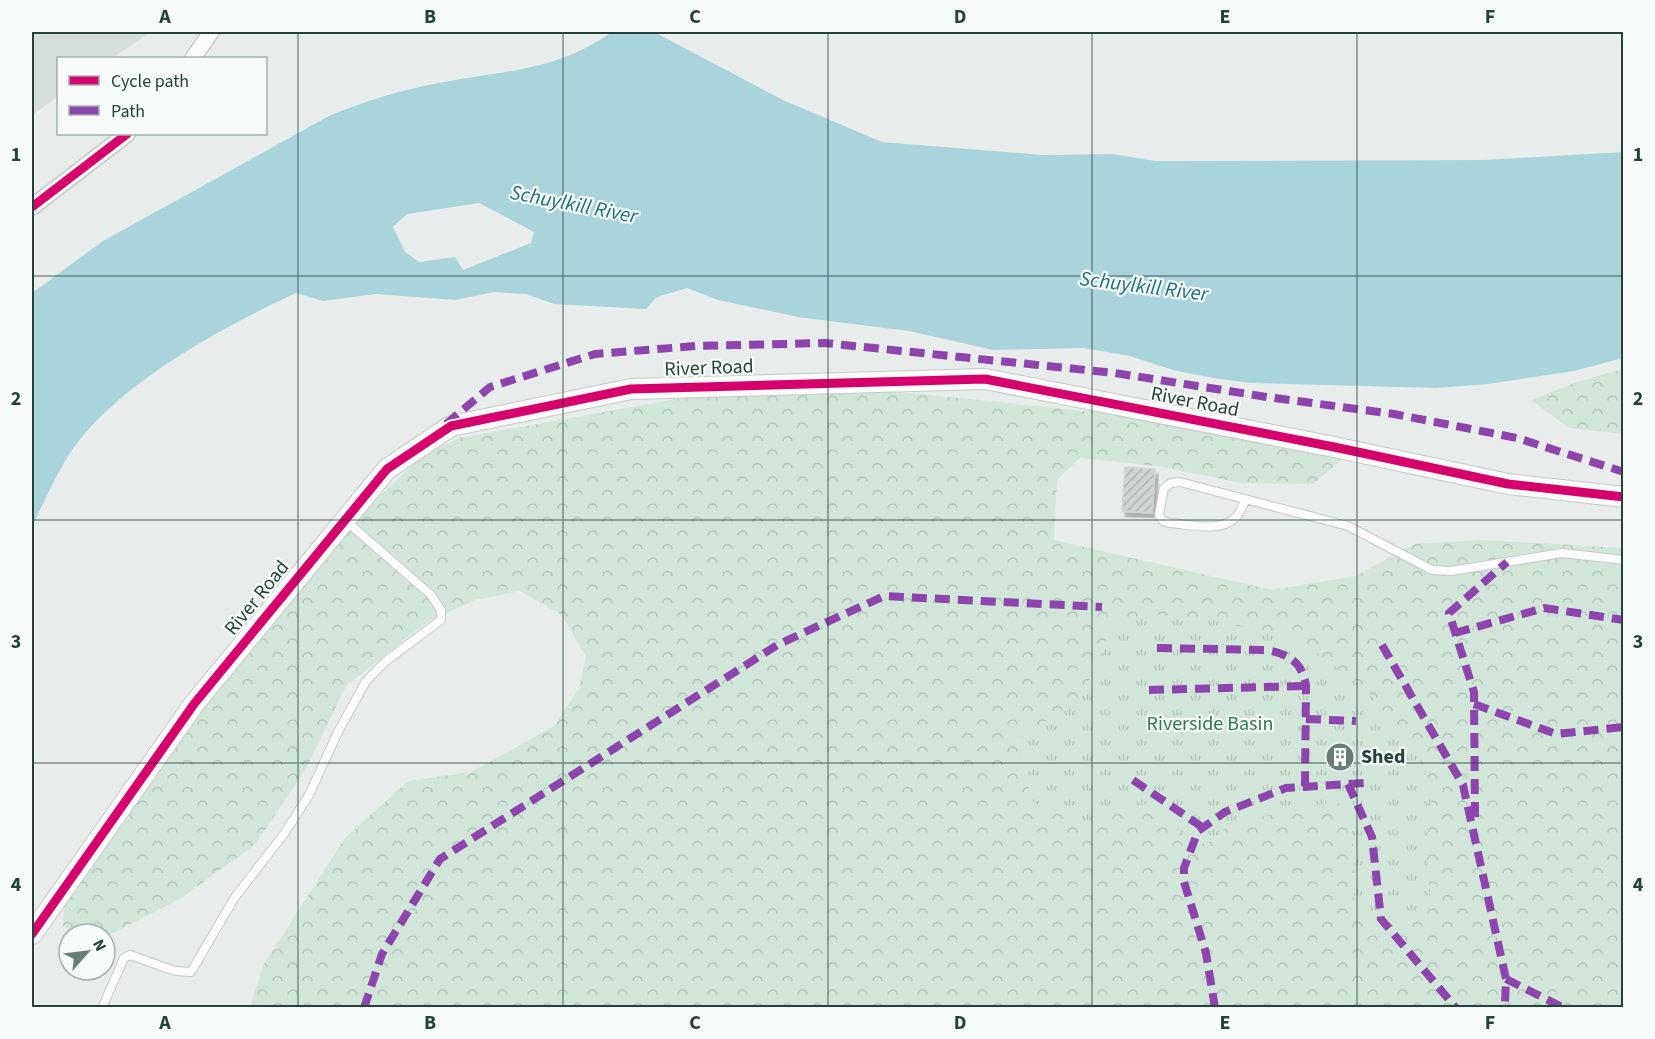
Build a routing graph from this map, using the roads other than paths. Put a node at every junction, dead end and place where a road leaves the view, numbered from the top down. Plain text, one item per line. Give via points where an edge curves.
1 (212, 32) edge
2 (194, 57) edge
3 (126, 135) edge
4 (32, 207) edge
5 (1623, 497) edge
6 (1245, 499) junction
7 (345, 520) junction
8 (1623, 560) edge
9 (32, 934) edge
10 (102, 1008) edge

1 - 2 street
3 - 4 street
5 - 7 street, River Road via 1508,484 985,379 631,389 451,426 387,469
6 - 6 lane via 1171,483 1164,488 1159,514 1169,523 1222,527 1232,520
6 - 8 lane via 1348,526 1432,570 1451,571 1562,553
7 - 9 street, River Road via 194,704
7 - 10 lane via 431,595 441,610 441,620 366,681 309,795 235,897 191,972 175,971 130,955 124,958

